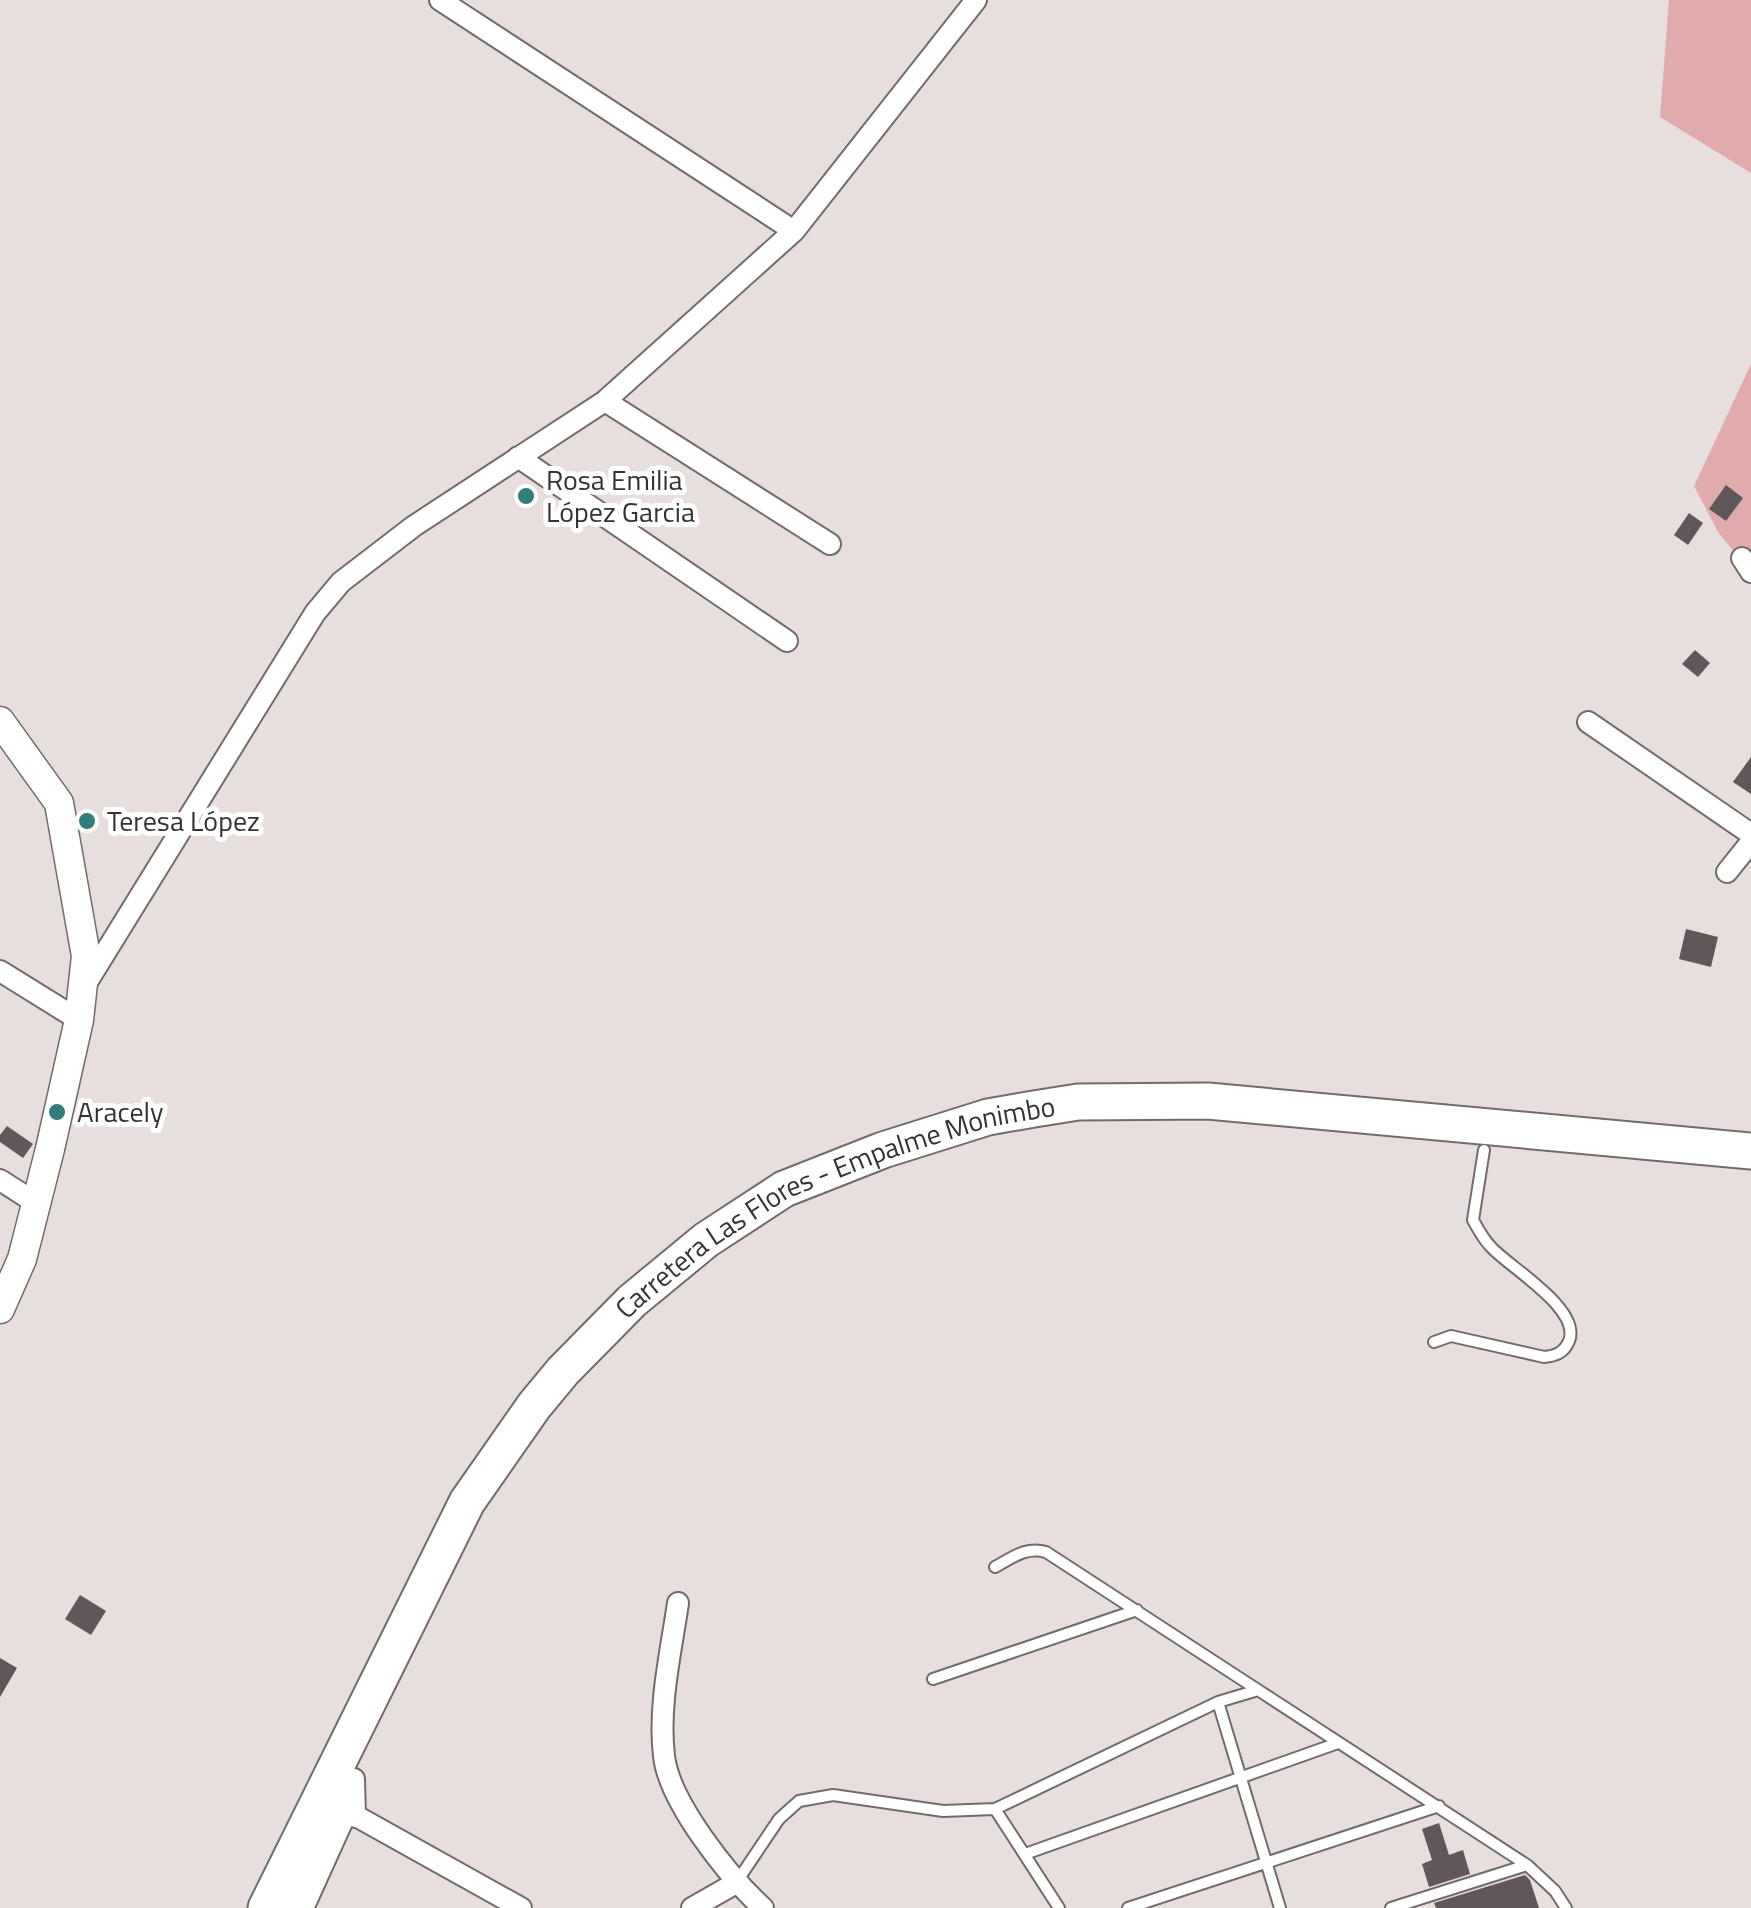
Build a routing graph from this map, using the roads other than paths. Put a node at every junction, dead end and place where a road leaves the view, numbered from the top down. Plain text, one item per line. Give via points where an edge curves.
1 (440, 0) edge
2 (976, 0) edge
3 (794, 230) junction
4 (605, 401) junction
5 (518, 457) junction
6 (830, 544) dead end
7 (787, 640) dead end
8 (0, 721) edge
9 (1588, 722) dead end
10 (1751, 834) edge
11 (1751, 842) edge
12 (1727, 872) dead end
13 (0, 971) edge
14 (83, 989) junction
15 (79, 1020) junction
16 (1484, 1150) junction
17 (1751, 1151) edge
18 (1751, 1170) edge
19 (0, 1180) edge
20 (36, 1202) junction
21 (0, 1309) edge
22 (1434, 1342) dead end
23 (995, 1567) dead end
24 (678, 1603) dead end
25 (1137, 1610) junction
26 (934, 1679) dead end
27 (1258, 1690) junction
28 (1218, 1702) junction
29 (1338, 1743) junction
30 (354, 1778) junction
31 (1239, 1778) junction
32 (1439, 1806) junction
33 (994, 1809) junction
34 (356, 1816) junction
35 (1025, 1854) junction
36 (1265, 1863) junction
37 (1528, 1865) junction
38 (736, 1883) junction
39 (1426, 1903) edge
40 (266, 1908) edge
41 (295, 1908) edge
42 (309, 1908) edge
43 (521, 1908) edge
44 (692, 1908) edge
45 (763, 1908) edge
46 (1059, 1908) edge
47 (1128, 1908) edge
48 (1280, 1908) edge
49 (1391, 1908) edge
50 (1566, 1908) edge

1 - 3 street
2 - 3 street
3 - 4 street
4 - 5 street
4 - 6 street
5 - 7 street
5 - 14 street via 341,582
8 - 14 street via 59,802 86,956
9 - 10 street
11 - 12 street
13 - 15 street
14 - 15 street
15 - 20 street
16 - 18 highway, Carretera Las Flores - Empalme Monimbo
16 - 22 lane via 1473,1220 1489,1245 1554,1301 1571,1335 1556,1356 1544,1358 1451,1336
16 - 30 highway, Carretera Las Flores - Empalme Monimbo via 1150,1121 1075,1126 917,1160 776,1218 715,1258 638,1323 534,1438 468,1543
17 - 40 highway, Carretera Las Flores - Empalme Monimbo via 1208,1101 1078,1102 988,1117 784,1189 706,1240 632,1301 562,1372 505,1444 442,1547
19 - 20 street
20 - 21 street
23 - 25 lane via 1022,1552 1046,1552
24 - 38 street via 664,1758 679,1800
25 - 26 lane
25 - 27 lane
27 - 28 lane
27 - 29 lane
28 - 31 lane
28 - 33 lane
29 - 31 lane
29 - 32 lane
30 - 34 street
30 - 41 highway, Carretera Las Flores - Empalme Monimbo
31 - 35 lane
31 - 36 lane
32 - 36 lane
32 - 37 lane
33 - 35 lane
33 - 38 lane via 943,1811 833,1794 799,1801
34 - 42 street
34 - 43 street
35 - 46 lane
36 - 47 lane
36 - 48 lane
37 - 39 lane
37 - 50 lane
38 - 44 street
38 - 45 street
39 - 49 lane

